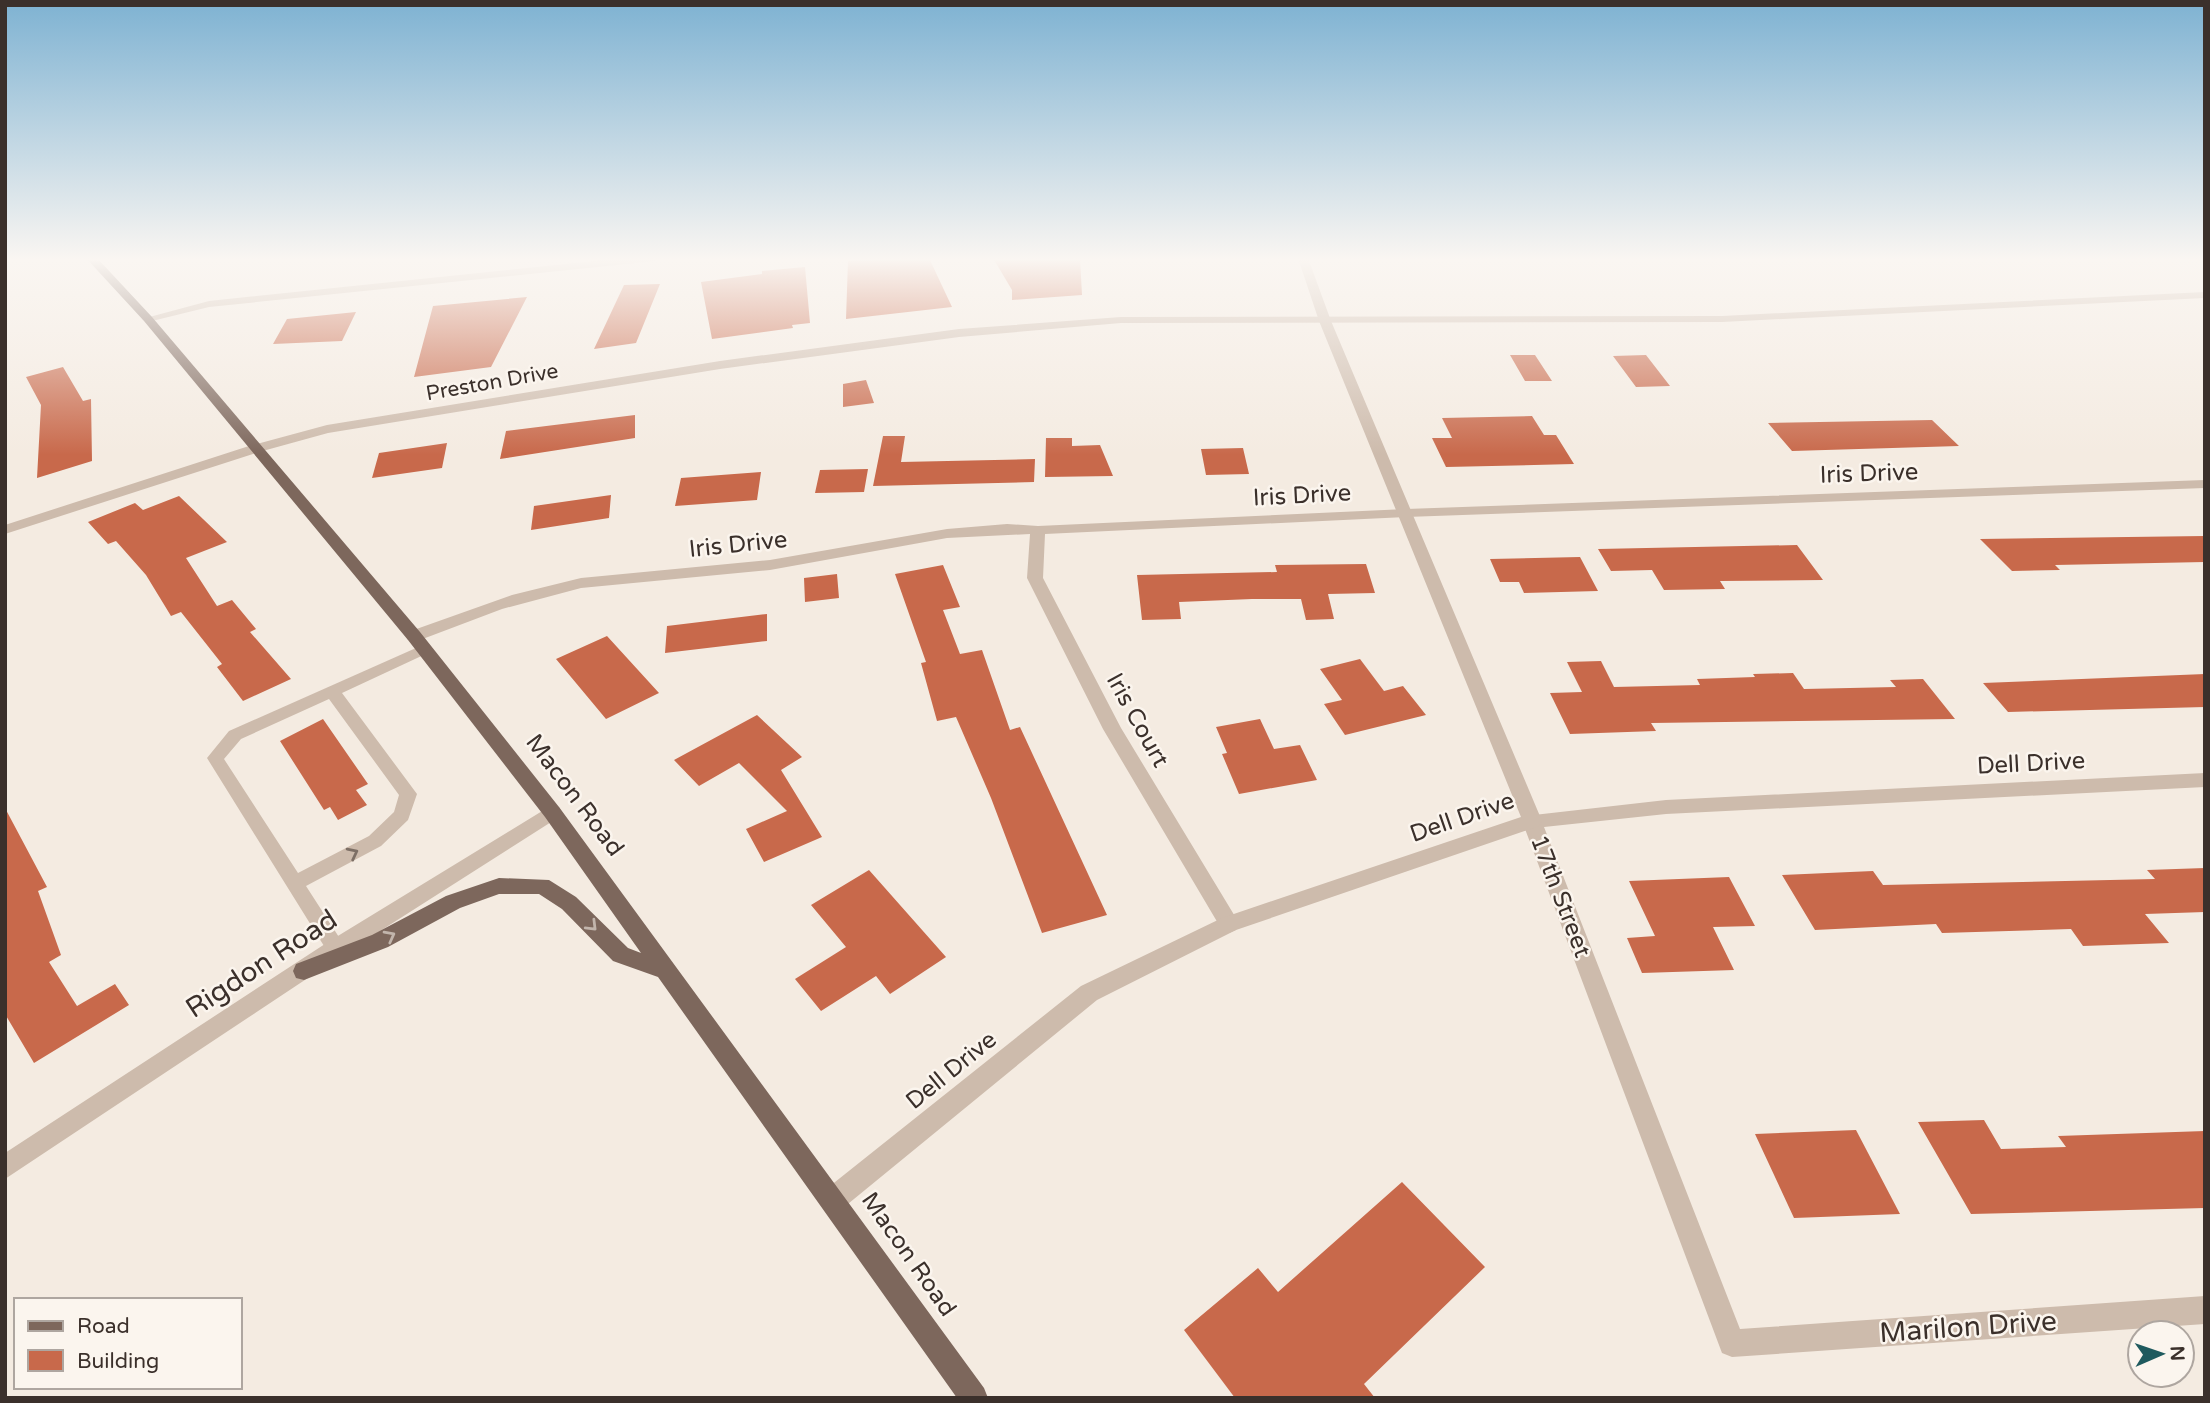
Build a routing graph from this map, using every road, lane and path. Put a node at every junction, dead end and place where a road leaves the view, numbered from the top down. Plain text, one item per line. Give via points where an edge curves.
1 (152, 323) edge
2 (1077, 323) edge
3 (1326, 323) edge
4 (254, 449) junction
5 (2205, 484) edge
6 (1406, 513) junction
7 (5, 530) edge
8 (1038, 530) junction
9 (414, 636) junction
10 (425, 649) junction
11 (332, 691) junction
12 (2205, 780) edge
13 (552, 812) junction
14 (1532, 821) junction
15 (293, 884) junction
16 (1229, 924) junction
17 (337, 948) junction
18 (666, 970) junction
19 (304, 971) junction
20 (5, 1167) edge
21 (834, 1199) junction
22 (2205, 1310) edge
23 (1732, 1343) joint
24 (974, 1398) edge

1 - 4 main road, Macon Road
2 - 4 street, Preston Drive via 958,333 542,393 327,429
3 - 6 street, 17th Street
4 - 7 street, Preston Drive
4 - 9 main road, Macon Road
5 - 6 street, Iris Drive
6 - 8 street, Iris Drive
6 - 14 street, 17th Street
8 - 9 street, Iris Drive via 952,530 787,563 579,583 481,609
8 - 16 street, Iris Court via 1035,578 1112,729
9 - 10 main road, Macon Road
10 - 11 lane
10 - 13 main road, Macon Road
15 -> 11 lane via 375,841 402,815 408,794
11 - 15 lane via 235,736 215,758
12 - 14 street, Dell Drive via 1666,807
13 - 17 street, Rigdon Road
13 - 18 main road, Macon Road
14 - 16 street, Dell Drive
14 - 23 street, 17th Street
15 - 17 lane
16 - 21 street, Dell Drive via 1089,993
17 - 19 street, Rigdon Road
19 -> 18 main road via 380,941 453,902 499,886 542,886 569,903 621,955
18 - 21 main road, Macon Road
19 - 20 street, Rigdon Road
21 - 24 main road, Macon Road
22 - 23 street, Marilon Drive

